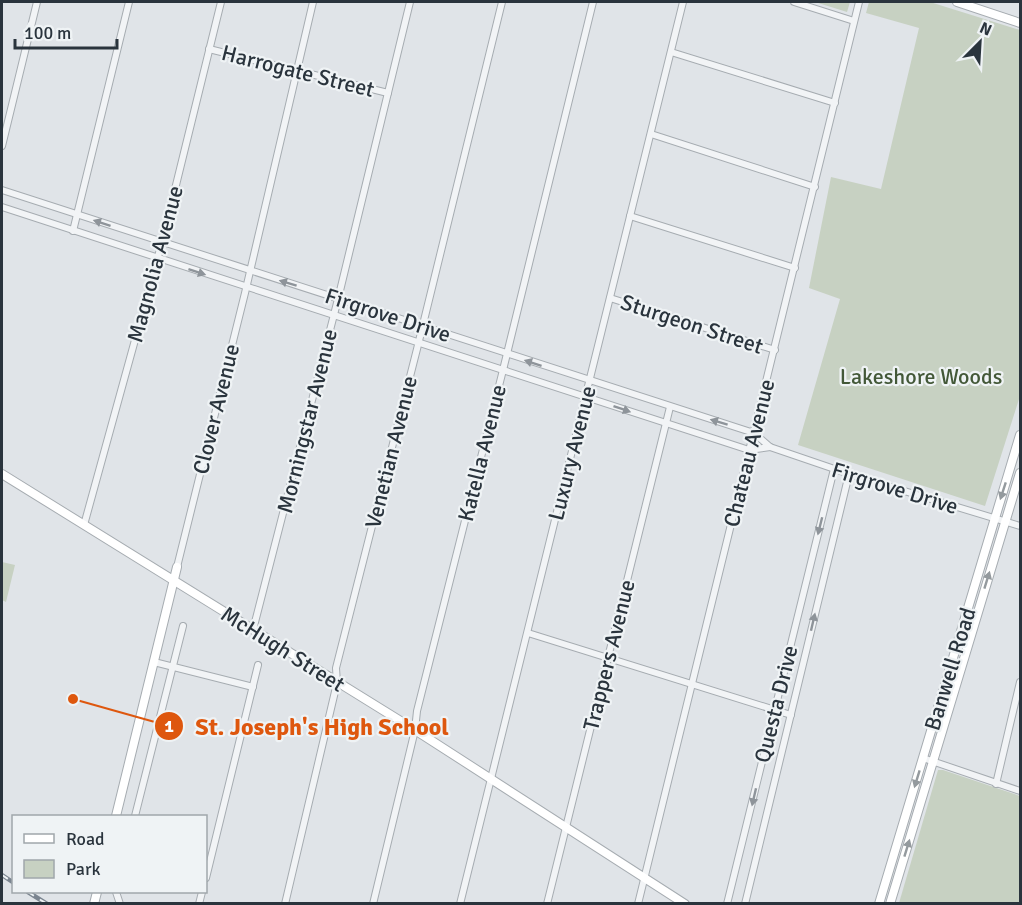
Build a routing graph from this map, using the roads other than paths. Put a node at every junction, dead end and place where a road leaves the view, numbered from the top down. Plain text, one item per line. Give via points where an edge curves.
1 (37, 2) edge
2 (129, 2) edge
3 (220, 2) edge
4 (314, 2) edge
5 (410, 2) edge
6 (502, 2) edge
7 (592, 2) edge
8 (684, 2) edge
9 (794, 2) edge
10 (859, 2) edge
11 (958, 2) edge
12 (854, 21) junction
13 (1020, 23) edge
14 (209, 49) junction
15 (671, 52) junction
16 (297, 71) junction
17 (388, 93) junction
18 (835, 103) junction
19 (651, 134) junction
20 (2, 146) edge
21 (815, 187) junction
22 (2, 190) edge
23 (2, 207) edge
24 (76, 215) junction
25 (630, 216) junction
26 (73, 231) junction
27 (162, 242) junction
28 (156, 259) junction
29 (795, 268) junction
30 (249, 271) junction
31 (246, 287) junction
32 (610, 298) junction
33 (338, 299) junction
34 (333, 316) junction
35 (423, 326) junction
36 (419, 343) junction
37 (774, 350) junction
38 (507, 354) junction
39 (503, 370) junction
40 (589, 381) junction
41 (586, 396) junction
42 (670, 407) junction
43 (666, 424) junction
44 (754, 433) junction
45 (1020, 441) edge
46 (770, 447) junction
47 (749, 450) junction
48 (834, 469) junction
49 (1020, 473) edge
50 (2, 474) edge
51 (849, 474) junction
52 (994, 519) junction
53 (1005, 522) junction
54 (84, 525) junction
55 (1020, 526) edge
56 (177, 567) joint
57 (173, 581) junction
58 (804, 590) junction
59 (820, 595) junction
60 (183, 626) dead end
61 (253, 630) junction
62 (528, 633) junction
63 (608, 658) junction
64 (154, 662) junction
65 (258, 665) dead end
66 (173, 666) junction
67 (1020, 682) edge
68 (337, 683) junction
69 (693, 684) junction
70 (253, 687) junction
71 (775, 710) junction
72 (791, 715) junction
73 (415, 730) junction
74 (923, 759) junction
75 (933, 762) junction
76 (491, 779) junction
77 (996, 784) junction
78 (1020, 792) edge
79 (116, 815) edge
80 (135, 815) edge
81 (749, 818) junction
82 (764, 822) junction
83 (566, 827) junction
84 (207, 875) edge
85 (644, 878) junction
86 (285, 903) edge
87 (372, 903) edge
88 (460, 903) edge
89 (547, 903) edge
90 (638, 903) edge
91 (685, 903) edge
92 (727, 903) edge
93 (745, 903) edge
94 (879, 903) edge
95 (890, 903) edge

1 - 20 street
2 - 24 street
3 - 14 street, Magnolia Avenue
4 - 16 street, Clover Avenue
5 - 17 street, Morningstar Avenue
6 - 35 street, Venetian Avenue
7 - 38 street, Katella Avenue
8 - 15 street, Luxury Avenue
9 - 12 street
10 - 12 street, Chateau Avenue
11 - 13 main road
12 - 18 street, Chateau Avenue
14 - 16 street, Harrogate Street
14 - 27 street, Magnolia Avenue
15 - 18 street
15 - 19 street, Luxury Avenue
16 - 17 street, Harrogate Street
16 - 30 street, Clover Avenue
17 - 33 street, Morningstar Avenue
18 - 21 street, Chateau Avenue
19 - 21 street
19 - 25 street, Luxury Avenue
21 - 29 street, Chateau Avenue
22 - 24 street, Firgrove Drive
23 - 26 street, Firgrove Drive
24 - 26 street
27 -> 24 street, Firgrove Drive
25 - 29 street
25 - 32 street, Luxury Avenue
26 - 28 street, Firgrove Drive
27 - 28 street, Magnolia Avenue
27 - 30 street, Firgrove Drive
28 -> 31 street, Firgrove Drive
28 - 54 street, Magnolia Avenue
29 - 37 street, Chateau Avenue
30 - 31 street, Clover Avenue
33 -> 30 street, Firgrove Drive
31 - 34 street, Firgrove Drive
31 - 56 street, Clover Avenue
32 - 37 street, Sturgeon Street
32 - 40 street, Luxury Avenue
33 - 34 street, Morningstar Avenue
33 - 35 street, Firgrove Drive
34 - 36 street, Firgrove Drive
34 - 61 street, Morningstar Avenue
35 - 36 street, Venetian Avenue
35 - 38 street, Firgrove Drive
36 - 39 street, Firgrove Drive
36 - 68 street, Venetian Avenue via 336,668
37 - 44 street, Chateau Avenue
38 - 39 street, Katella Avenue
40 -> 38 street, Firgrove Drive
39 - 41 street, Firgrove Drive
39 - 73 street, Katella Avenue
40 - 41 street, Luxury Avenue
40 - 42 street, Firgrove Drive
41 -> 43 street, Firgrove Drive
41 - 62 street, Luxury Avenue
42 - 43 street, Trappers Avenue
44 -> 42 street, Firgrove Drive
43 - 47 street, Firgrove Drive
43 - 63 street, Trappers Avenue
44 - 46 street, Firgrove Drive
44 - 47 street, Chateau Avenue
45 -> 52 main road, Banwell Road
46 - 47 street, Firgrove Drive
46 - 48 street, Firgrove Drive
47 - 69 street, Chateau Avenue
48 - 51 street, Firgrove Drive
48 -> 58 street, Questa Drive
49 - 53 main road, Banwell Road
50 - 54 main road, McHugh Street
51 - 52 street, Firgrove Drive
51 - 59 street, Questa Drive
52 - 53 street, Firgrove Drive
52 - 74 main road, Banwell Road
53 - 55 street, Firgrove Drive
75 -> 53 main road, Banwell Road
54 - 57 main road, McHugh Street
56 - 57 main road, Clover Avenue
57 - 61 main road, McHugh Street
57 - 64 main road, Clover Avenue
58 - 59 street
58 - 71 street, Questa Drive
72 -> 59 street, Questa Drive
60 - 66 street
61 - 68 main road, McHugh Street
62 - 63 street
62 - 76 street, Luxury Avenue
63 - 69 street
63 - 83 street, Trappers Avenue
64 - 66 street
64 - 79 main road, Clover Avenue
65 - 70 street
66 - 70 street
66 - 80 street
67 - 77 street
68 - 73 main road, McHugh Street
68 - 86 street, Venetian Avenue
69 - 71 street
69 - 85 street, Chateau Avenue
70 - 84 street
71 - 72 street
71 -> 81 street, Questa Drive
72 - 82 street, Questa Drive
73 - 76 main road, McHugh Street
73 - 87 street, Katella Avenue
74 - 75 street
74 -> 94 main road, Banwell Road
75 - 77 street
95 -> 75 main road, Banwell Road
76 - 83 main road, McHugh Street
76 - 88 street, Luxury Avenue
77 - 78 street
81 - 82 street
81 - 92 street, Questa Drive
82 - 93 street, Questa Drive
83 - 85 main road, McHugh Street
83 - 89 street, Trappers Avenue
85 - 90 street, Chateau Avenue
85 - 91 main road, McHugh Street

